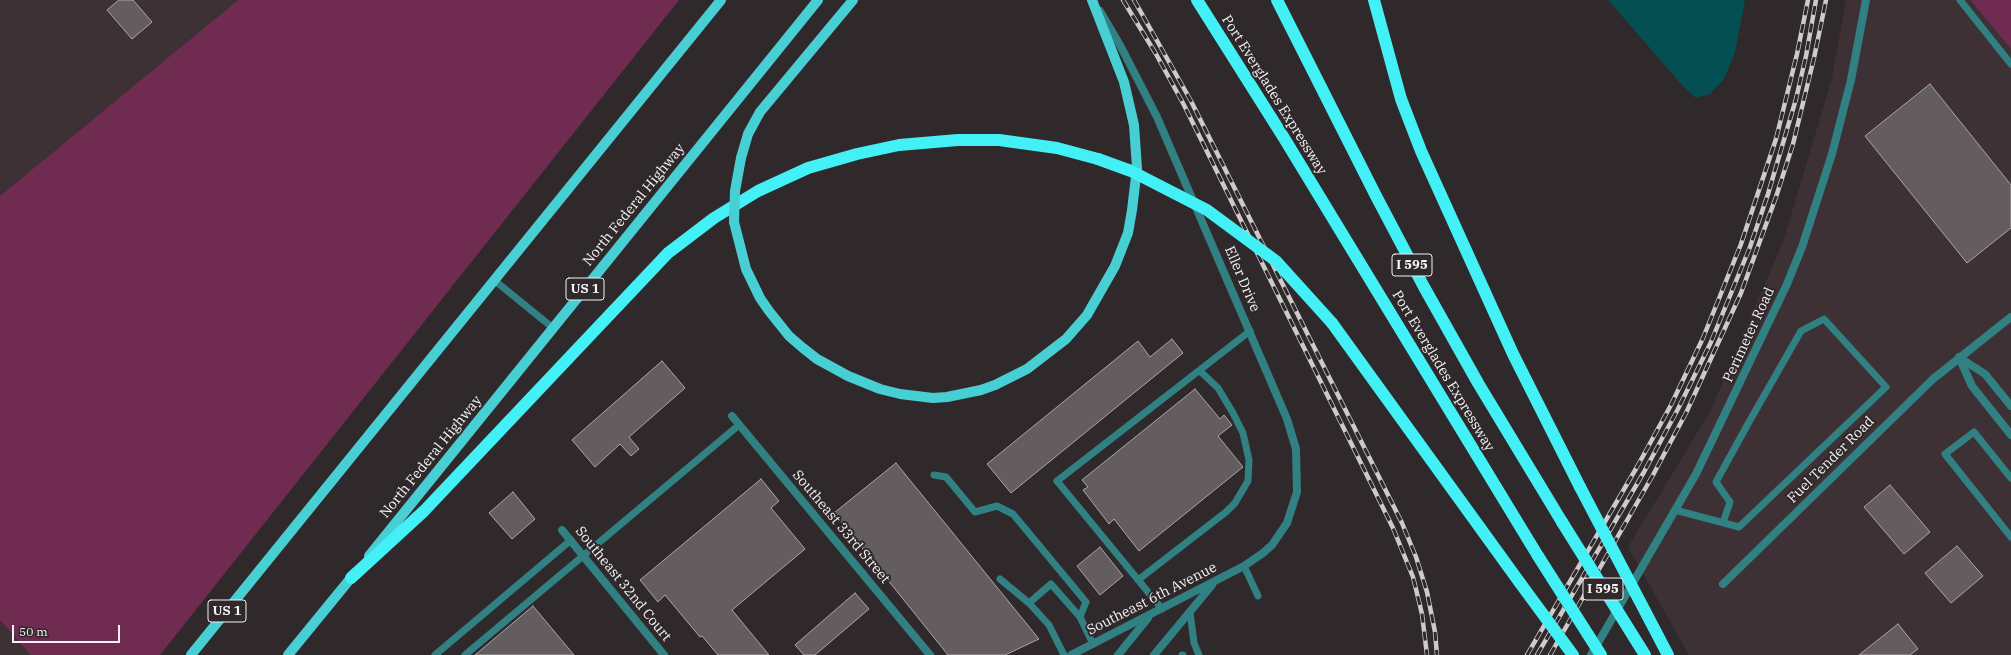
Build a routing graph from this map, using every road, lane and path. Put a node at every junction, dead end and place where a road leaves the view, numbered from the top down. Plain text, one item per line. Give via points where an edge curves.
1 (721, 0) edge
2 (818, 0) edge
3 (853, 0) edge
4 (1092, 0) edge
5 (1197, 0) edge
6 (1277, 0) edge
7 (1374, 0) edge
8 (1866, 0) edge
9 (1960, 0) edge
10 (2011, 64) edge
11 (494, 280) junction
12 (2011, 317) edge
13 (553, 328) junction
14 (1250, 331) junction
15 (1959, 357) junction
16 (1200, 371) junction
17 (2011, 406) edge
18 (732, 416) dead end
19 (739, 425) junction
20 (2011, 435) edge
21 (934, 475) dead end
22 (2011, 478) edge
23 (1676, 510) junction
24 (1723, 523) junction
25 (562, 530) dead end
26 (2011, 537) edge
27 (571, 540) junction
28 (584, 556) junction
29 (1244, 566) junction
30 (351, 578) junction
31 (1000, 579) dead end
32 (1138, 580) junction
33 (1216, 581) junction
34 (1723, 584) dead end
35 (1258, 596) dead end
36 (1029, 603) junction
37 (1162, 609) junction
38 (1190, 612) junction
39 (1150, 615) junction
40 (1080, 617) junction
41 (1093, 644) junction
42 (192, 655) edge
43 (288, 655) edge
44 (435, 655) edge
45 (465, 655) edge
46 (664, 655) edge
47 (930, 655) edge
48 (1064, 655) edge
49 (1071, 655) edge
50 (1118, 655) edge
51 (1154, 655) edge
52 (1199, 655) edge
53 (1573, 655) edge
54 (1591, 655) edge
55 (1601, 655) edge
56 (1645, 655) edge
57 (1668, 655) edge

1 - 11 main road, US 1
2 - 13 main road, North Federal Highway / US 1
3 - 4 main road, bridge via 760,112 748,134 735,191 734,222 746,269 760,298 789,336 817,359 848,376 887,390 933,398 981,390 1027,369 1066,339 1087,315 1115,266 1128,233 1132,210 1137,168 1134,125 1124,82
4 - 14 street, Eller Drive via 1125,54 1157,116
5 - 55 highway, Port Everglades Expressway / I 595, bridge
6 - 56 highway, Port Everglades Expressway / I 595, bridge via 1372,190 1424,287 1478,383
7 - 57 highway, bridge via 1401,99 1421,151 1493,312 1580,488
8 - 23 street, Perimeter Road via 1851,80 1832,154 1802,247 1773,317 1720,428
9 - 10 lane
11 - 13 lane
11 - 42 main road, US 1
12 - 15 street, Fuel Tender Road
13 - 30 main road, North Federal Highway / US 1
14 - 16 lane
14 - 29 street, Eller Drive via 1293,435 1298,478 1293,509 1280,534 1263,553
15 - 17 street via 1985,374
15 - 20 street via 1972,386
15 - 34 street, Fuel Tender Road via 1898,412
16 - 32 lane via 1218,388 1243,433 1249,460 1248,481 1235,503 1226,512
16 - 32 lane via 1057,481
18 - 19 street, Southeast 33rd Street
19 - 28 lane
19 - 47 street, Southeast 33rd Street
21 - 40 lane via 946,478 975,512 997,506 1013,514 1086,602
22 - 26 lane via 1974,432 1945,454
23 - 24 lane
23 - 54 street, Perimeter Road
24 - 24 lane via 1730,502 1716,482 1801,331 1824,319 1886,387 1739,527
25 - 27 street, Southeast 32nd Court
27 - 28 street, Southeast 32nd Court
27 - 44 lane
28 - 45 lane
28 - 46 street, Southeast 32nd Court
29 - 33 street, Southeast 6th Avenue
29 - 35 lane
30 - 43 main road, US 1
30 - 53 highway, bridge via 424,511 668,253 714,218 758,191 808,168 857,154 899,145 958,140 999,140 1057,148 1131,171 1207,210 1276,261 1332,323
31 - 36 lane
32 - 37 lane
33 - 37 street, Southeast 6th Avenue
33 - 38 street
36 - 40 lane via 1051,584
36 - 48 lane via 1049,625
37 - 39 street, Southeast 6th Avenue
38 - 51 street
38 - 52 lane via 1194,643
39 - 41 street, Southeast 6th Avenue
39 - 50 street
40 - 41 lane
41 - 49 street, Southeast 6th Avenue

